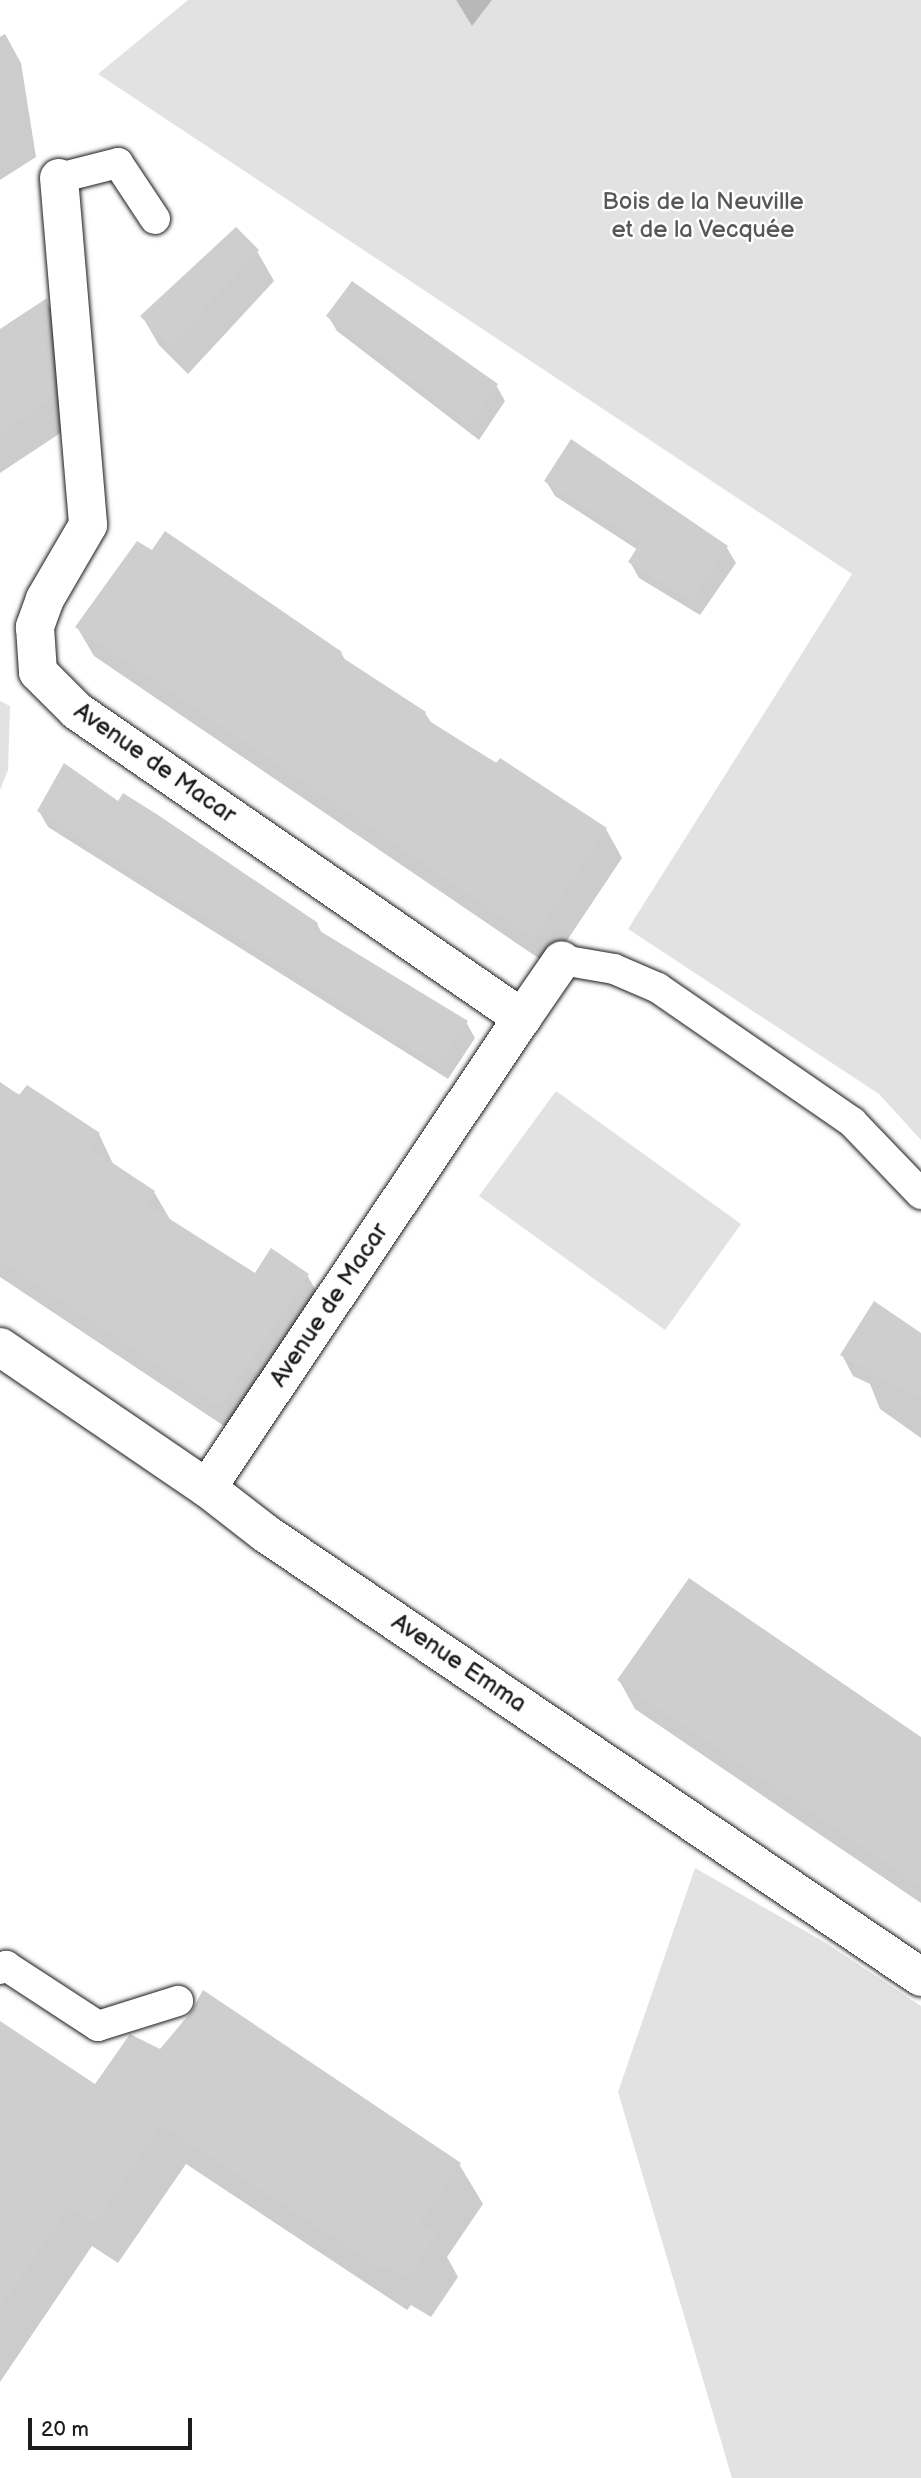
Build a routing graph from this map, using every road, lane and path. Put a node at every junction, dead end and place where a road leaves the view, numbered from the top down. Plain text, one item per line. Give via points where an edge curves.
1 (59, 178) joint
2 (155, 219) dead end
3 (562, 960) joint
4 (522, 1018) junction
5 (921, 1194) edge
6 (0, 1347) edge
7 (207, 1488) junction
8 (0, 1969) edge
9 (921, 1977) edge
10 (178, 2001) dead end

1 - 2 lane via 118,163
1 - 4 street, Avenue de Macar via 88,525 35,627 38,671 77,711
3 - 4 street, Avenue de Macar
3 - 5 lane via 614,969 658,988 852,1122
4 - 7 street, Avenue de Macar
6 - 7 street, Avenue Emma
7 - 9 street, Avenue Emma via 265,1533
8 - 10 lane via 6,1966 98,2026

